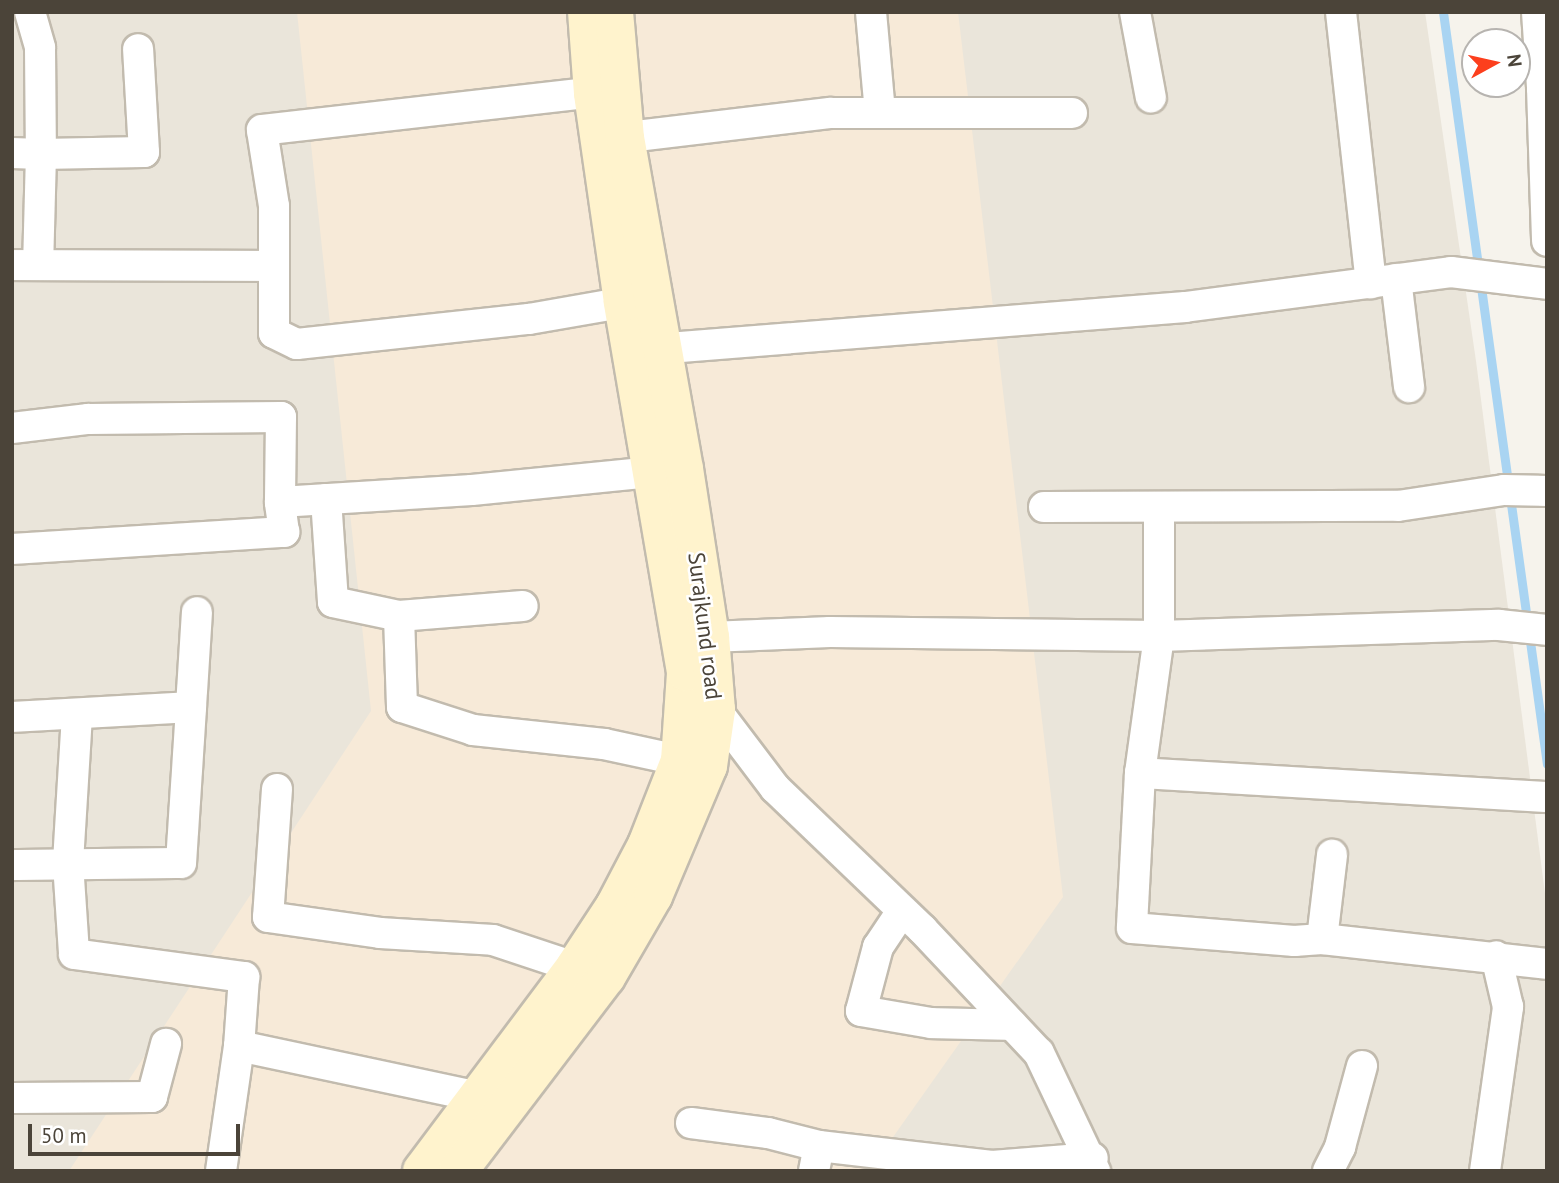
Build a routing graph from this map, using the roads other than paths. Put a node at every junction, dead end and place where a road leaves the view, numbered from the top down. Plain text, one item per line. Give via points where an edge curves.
1 (30, 12) edge
2 (587, 12) edge
3 (614, 12) edge
4 (871, 12) edge
5 (1135, 12) edge
6 (1341, 12) edge
7 (1537, 12) edge
8 (138, 49) dead end
9 (1544, 88) edge
10 (607, 91) junction
11 (1151, 98) dead end
12 (880, 113) junction
13 (1072, 113) dead end
14 (612, 139) junction
15 (26, 153) edge
16 (1547, 240) edge
17 (25, 265) edge
18 (274, 266) junction
19 (1383, 281) junction
20 (1547, 284) edge
21 (637, 300) junction
22 (648, 349) junction
23 (1409, 387) dead end
24 (12, 428) edge
25 (653, 472) junction
26 (1525, 490) edge
27 (327, 499) junction
28 (280, 502) junction
29 (1044, 507) dead end
30 (1159, 508) junction
31 (12, 549) edge
32 (523, 606) dead end
33 (197, 612) dead end
34 (398, 616) junction
35 (1532, 629) edge
36 (1159, 636) junction
37 (695, 639) junction
38 (191, 707) junction
39 (701, 708) junction
40 (77, 715) junction
41 (12, 717) edge
42 (694, 764) junction
43 (1140, 773) junction
44 (277, 789) dead end
45 (1544, 796) edge
46 (1332, 855) dead end
47 (68, 863) junction
48 (12, 865) edge
49 (902, 911) junction
50 (1322, 939) junction
51 (1496, 956) junction
52 (1547, 964) edge
53 (591, 972) junction
54 (1013, 1025) junction
55 (166, 1044) dead end
56 (239, 1046) junction
57 (1362, 1066) dead end
58 (478, 1097) junction
59 (12, 1098) edge
60 (691, 1123) dead end
61 (817, 1158) edge
62 (1094, 1165) edge
63 (438, 1168) edge
64 (221, 1171) edge
65 (1328, 1171) edge
66 (1485, 1171) edge

1 - 15 street via 40,48
2 - 10 street
3 - 10 street, Surajkund road
4 - 12 street
5 - 11 street
6 - 19 street
7 - 9 street
8 - 15 street via 144,152
9 - 16 street
10 - 14 street, Surajkund road
10 - 18 street via 262,130 274,206
12 - 13 street
12 - 14 street via 831,113
14 - 21 street, Surajkund road
15 - 17 street
17 - 18 street
18 - 21 street via 274,332 297,344 529,319
19 - 20 street via 1483,275
19 - 22 street via 1185,307
19 - 23 street
21 - 22 street, Surajkund road
22 - 25 street
22 - 37 street, Surajkund road
24 - 28 street via 88,419 281,417
25 - 27 street via 472,491
25 - 37 street
26 - 30 street via 1398,506
27 - 28 street
27 - 34 street via 333,602
28 - 31 street via 284,532
29 - 30 street
30 - 36 street
32 - 34 street
33 - 38 street
34 - 42 street via 402,707 473,730 604,744
35 - 36 street
36 - 37 street via 830,632
36 - 43 street
37 - 39 street, Surajkund road
38 - 40 street
38 - 47 street via 181,863
39 - 42 street, Surajkund road
39 - 49 street via 775,788
40 - 41 street
40 - 47 street
42 - 53 street, Surajkund road via 653,896
43 - 45 street
43 - 50 street via 1132,928 1294,941
44 - 53 street via 268,917 380,933 493,940
46 - 50 street
47 - 48 street
47 - 56 street via 74,954 244,977
49 - 54 street
49 - 54 street via 878,947 862,1012 931,1023
50 - 51 street
51 - 52 street
51 - 66 street via 1508,1007
53 - 58 street
53 - 63 street, Surajkund road
54 - 62 street via 1039,1053
55 - 59 street via 152,1097
56 - 58 street
56 - 64 street
57 - 65 street via 1340,1147
58 - 63 street
60 - 61 street via 768,1133
61 - 62 street via 992,1166

